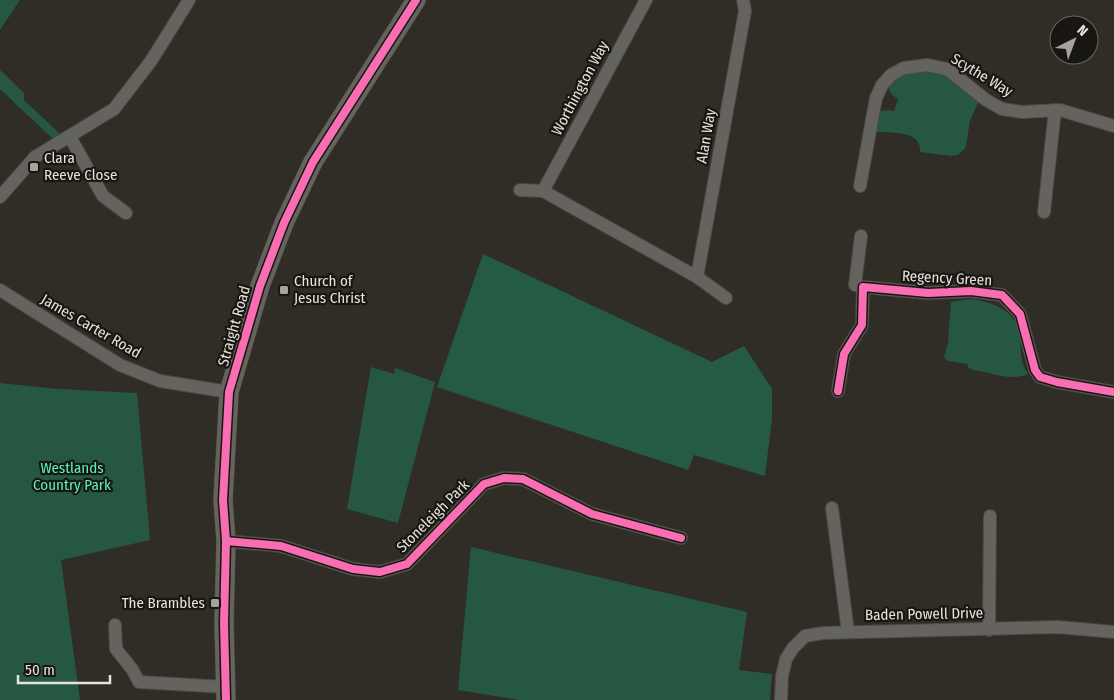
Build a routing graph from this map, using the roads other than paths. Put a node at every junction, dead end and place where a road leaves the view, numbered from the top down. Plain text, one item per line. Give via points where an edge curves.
1 (189, 0) edge
2 (416, 0) edge
3 (646, 0) edge
4 (743, 0) edge
5 (1055, 110) junction
6 (1114, 126) edge
7 (70, 137) junction
8 (860, 186) dead end
9 (520, 190) dead end
10 (543, 191) junction
11 (0, 197) edge
12 (1044, 212) dead end
13 (126, 213) dead end
14 (861, 236) dead end
15 (697, 277) junction
16 (854, 286) junction
17 (0, 290) edge
18 (726, 298) dead end
19 (838, 391) dead end
20 (229, 392) junction
21 (1114, 392) edge
22 (832, 508) dead end
23 (990, 516) dead end
24 (681, 538) dead end
25 (226, 541) junction
26 (115, 625) dead end
27 (990, 630) junction
28 (848, 632) junction
29 (1114, 632) edge
30 (226, 694) edge
31 (781, 700) edge

1 - 7 street via 151,61 114,109
2 - 20 street, Straight Road via 313,162 284,223 260,286
3 - 10 street, Worthington Way
4 - 15 street, Alan Way via 745,11
5 - 6 street, Scythe Way
5 - 8 street, Scythe Way via 1022,112 1002,109 947,69 927,65 904,68 890,75 876,98
5 - 12 street
7 - 11 street via 35,157
7 - 13 street via 103,196
9 - 10 street
10 - 15 street
14 - 16 street
15 - 18 street
16 - 19 street via 862,325 844,354
16 - 21 street, Regency Green via 1002,295 1020,314 1035,370 1040,377
17 - 20 street, James Carter Road via 120,365 160,381
20 - 25 street, Straight Road via 224,500
22 - 28 street
23 - 27 street
24 - 25 street, Stoneleigh Park via 592,514 523,479 504,478 484,484 407,564 380,572 352,569 281,546
25 - 30 street, Straight Road
26 - 30 street via 116,649 139,682
27 - 28 street, Baden Powell Drive
27 - 29 street, Baden Powell Drive via 1058,627
28 - 31 street, Baden Powell Drive via 805,636 786,659

